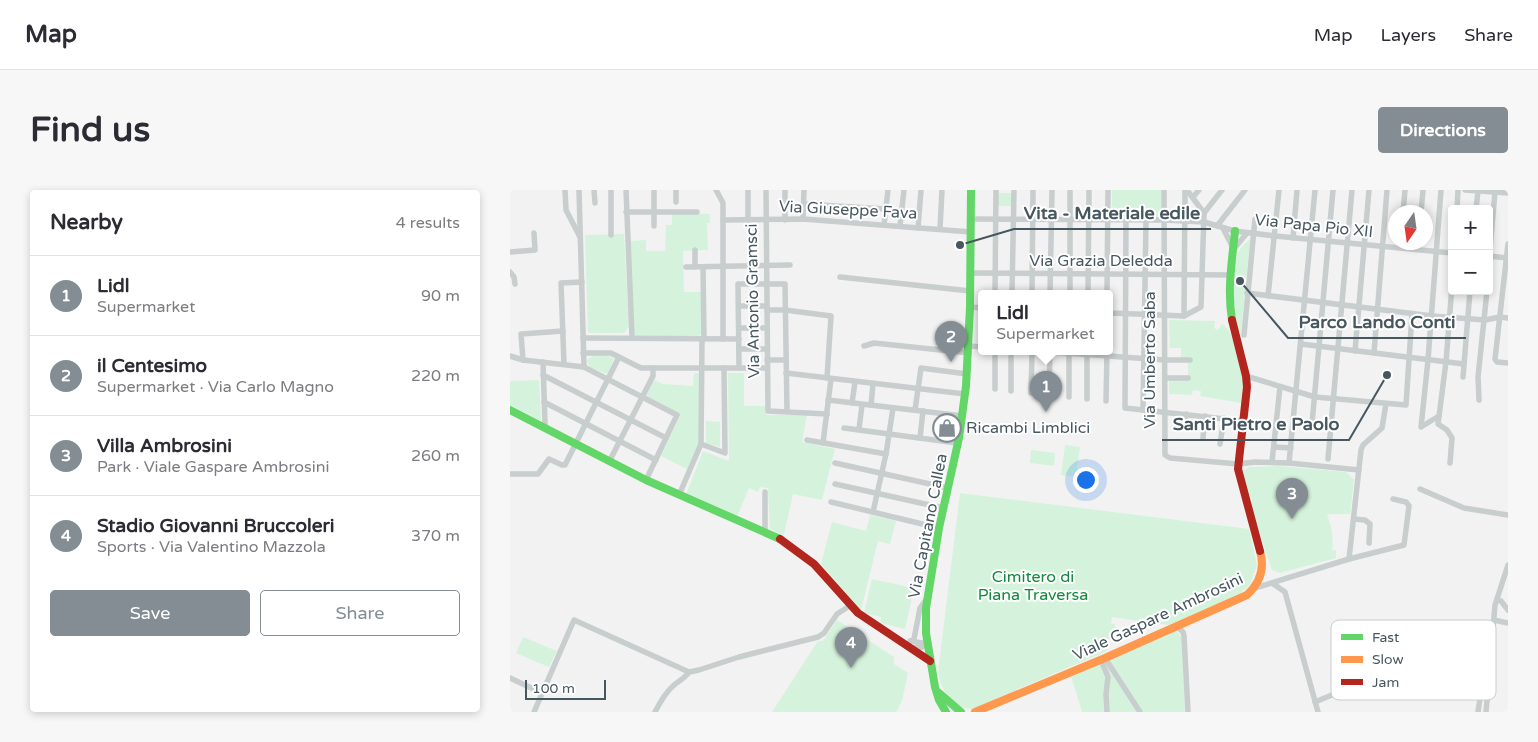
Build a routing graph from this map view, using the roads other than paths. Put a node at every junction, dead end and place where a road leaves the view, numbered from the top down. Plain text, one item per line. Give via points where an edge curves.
1 (565, 190) edge
2 (579, 190) edge
3 (594, 190) edge
4 (611, 190) edge
5 (626, 190) edge
6 (654, 190) edge
7 (676, 190) edge
8 (716, 190) edge
9 (748, 190) edge
10 (766, 190) edge
11 (785, 190) edge
12 (804, 190) edge
13 (888, 190) edge
14 (904, 190) edge
15 (921, 190) edge
16 (942, 190) edge
17 (966, 190) edge
18 (971, 190) edge
19 (996, 190) edge
20 (1014, 190) edge
21 (1033, 190) edge
22 (1052, 190) edge
23 (1070, 190) edge
24 (1089, 190) edge
25 (1108, 190) edge
26 (1164, 190) edge
27 (1186, 190) edge
28 (1199, 190) edge
29 (1222, 190) edge
30 (1245, 190) edge
31 (1279, 190) edge
32 (1297, 190) edge
33 (1315, 190) edge
34 (1333, 190) edge
35 (1352, 190) edge
36 (1369, 190) edge
37 (1387, 190) edge
38 (1405, 190) edge
39 (1423, 190) edge
40 (1441, 190) edge
41 (1458, 190) edge
42 (1465, 190) edge
43 (1478, 191) junction
44 (1495, 192) junction
45 (1508, 193) edge
46 (1193, 197) junction
47 (676, 202) dead end
48 (595, 203) dead end
49 (804, 204) junction
50 (1404, 205) edge
51 (1422, 205) edge
52 (1457, 205) edge
53 (1476, 205) edge
54 (886, 209) junction
55 (626, 212) junction
56 (654, 212) junction
57 (697, 212) dead end
58 (1204, 213) junction
59 (803, 219) junction
60 (971, 219) junction
61 (996, 219) junction
62 (1013, 219) junction
63 (1033, 219) junction
64 (1051, 219) junction
65 (1070, 219) junction
66 (1255, 219) dead end
67 (723, 220) junction
68 (748, 220) junction
69 (766, 220) junction
70 (785, 220) junction
71 (1088, 220) junction
72 (1108, 220) junction
73 (1126, 220) junction
74 (1146, 220) junction
75 (1164, 220) junction
76 (1185, 221) junction
77 (1204, 222) junction
78 (884, 225) junction
79 (654, 226) dead end
80 (900, 226) junction
81 (1220, 226) junction
82 (918, 228) junction
83 (940, 230) junction
84 (1237, 231) junction
85 (971, 232) junction
86 (534, 233) dead end
87 (1250, 233) junction
88 (611, 235) dead end
89 (1275, 236) junction
90 (1293, 238) junction
91 (581, 240) junction
92 (1311, 240) junction
93 (1329, 241) junction
94 (1347, 243) junction
95 (1508, 244) edge
96 (1365, 245) junction
97 (1383, 246) junction
98 (1388, 246) edge
99 (695, 250) dead end
100 (1233, 250) junction
101 (1418, 250) edge
102 (1490, 250) edge
103 (1436, 251) junction
104 (510, 252) edge
105 (1448, 252) edge
106 (1493, 256) edge
107 (1507, 258) edge
108 (766, 265) junction
109 (790, 265) dead end
110 (724, 266) junction
111 (686, 267) dead end
112 (695, 267) junction
113 (703, 267) junction
114 (510, 272) edge
115 (971, 273) junction
116 (995, 274) junction
117 (1012, 274) junction
118 (1032, 274) junction
119 (1051, 274) junction
120 (1070, 274) junction
121 (1088, 274) junction
122 (1107, 274) junction
123 (1126, 275) junction
124 (1145, 275) junction
125 (1164, 275) junction
126 (1185, 275) junction
127 (1203, 275) junction
128 (1230, 275) junction
129 (840, 277) dead end
130 (582, 282) junction
131 (515, 284) dead end
132 (766, 284) junction
133 (995, 290) edge
134 (1012, 290) edge
135 (1032, 290) edge
136 (1050, 290) edge
137 (1070, 290) edge
138 (1088, 290) edge
139 (1107, 290) edge
140 (970, 291) junction
141 (1247, 293) junction
142 (1451, 295) edge
143 (1470, 295) edge
144 (1487, 295) edge
145 (1268, 296) junction
146 (1306, 300) junction
147 (1323, 302) junction
148 (1341, 305) junction
149 (739, 306) junction
150 (970, 307) junction
151 (1359, 307) junction
152 (767, 308) junction
153 (978, 308) edge
154 (1377, 309) junction
155 (785, 310) junction
156 (1113, 313) edge
157 (1126, 314) junction
158 (1412, 314) junction
159 (1145, 315) junction
160 (1165, 316) junction
161 (1184, 316) junction
162 (1432, 316) junction
163 (1500, 317) junction
164 (1450, 318) junction
165 (1508, 318) edge
166 (1468, 319) junction
167 (1485, 320) junction
168 (739, 328) junction
169 (767, 328) junction
170 (563, 331) junction
171 (1244, 335) dead end
172 (632, 337) junction
173 (583, 338) junction
174 (703, 339) junction
175 (723, 339) junction
176 (739, 339) junction
177 (1301, 344) junction
178 (864, 346) dead end
179 (1319, 346) junction
180 (978, 348) edge
181 (1337, 348) junction
182 (739, 349) junction
183 (767, 349) junction
184 (969, 349) junction
185 (1355, 351) junction
186 (584, 353) junction
187 (1374, 353) junction
188 (1113, 354) edge
189 (995, 355) edge
190 (1011, 355) edge
191 (1032, 355) edge
192 (1050, 355) edge
193 (1069, 355) edge
194 (1087, 355) edge
195 (1107, 355) edge
196 (510, 356) edge
197 (619, 357) junction
198 (1126, 357) junction
199 (1409, 357) junction
200 (1144, 358) junction
201 (523, 360) junction
202 (767, 360) junction
203 (786, 360) junction
204 (1166, 360) junction
205 (1190, 360) dead end
206 (1428, 360) junction
207 (543, 362) junction
208 (1446, 362) junction
209 (1508, 363) edge
210 (564, 364) junction
211 (1464, 364) junction
212 (584, 367) junction
213 (653, 368) junction
214 (702, 368) junction
215 (724, 368) junction
216 (739, 368) junction
217 (767, 368) junction
218 (786, 373) junction
219 (967, 374) junction
220 (543, 375) junction
221 (1246, 376) junction
222 (1463, 377) dead end
223 (1165, 378) junction
224 (1188, 378) dead end
225 (608, 379) junction
226 (829, 379) junction
227 (855, 382) junction
228 (873, 384) junction
229 (1280, 387) junction
230 (918, 389) junction
231 (995, 389) dead end
232 (1011, 391) dead end
233 (1296, 392) junction
234 (1031, 393) dead end
235 (965, 394) junction
236 (1049, 395) dead end
237 (642, 397) junction
238 (1069, 397) dead end
239 (1315, 397) junction
240 (1087, 399) dead end
241 (1332, 399) junction
242 (828, 400) junction
243 (1479, 400) dead end
244 (1106, 401) dead end
245 (544, 402) junction
246 (596, 402) junction
247 (852, 403) junction
248 (1386, 404) junction
249 (862, 405) junction
250 (871, 405) junction
251 (893, 408) junction
252 (510, 410) edge
253 (915, 410) junction
254 (1143, 410) junction
255 (787, 411) junction
256 (924, 411) junction
257 (1165, 411) junction
258 (827, 414) junction
259 (1186, 414) junction
260 (962, 416) junction
261 (1205, 416) junction
262 (1439, 416) junction
263 (1224, 418) junction
264 (630, 420) junction
265 (1243, 421) junction
266 (586, 424) junction
267 (1312, 424) dead end
268 (1185, 427) dead end
269 (543, 428) junction
270 (844, 428) dead end
271 (859, 429) junction
272 (890, 433) junction
273 (666, 438) junction
274 (920, 438) junction
275 (1203, 438) dead end
276 (807, 440) dead end
277 (620, 441) junction
278 (823, 442) junction
279 (958, 443) junction
280 (575, 444) junction
281 (702, 444) junction
282 (1220, 444) dead end
283 (1274, 447) junction
284 (1290, 448) junction
285 (886, 454) junction
286 (1328, 458) dead end
287 (656, 460) junction
288 (609, 462) junction
289 (1272, 462) junction
290 (1450, 462) dead end
291 (1289, 463) junction
292 (835, 464) dead end
293 (1238, 464) junction
294 (1359, 470) junction
295 (510, 474) edge
296 (882, 474) junction
297 (646, 480) junction
298 (835, 484) dead end
299 (948, 488) junction
300 (1420, 489) dead end
301 (765, 492) dead end
302 (877, 493) junction
303 (679, 495) junction
304 (1393, 499) dead end
305 (831, 502) dead end
306 (943, 508) junction
307 (873, 512) junction
308 (1508, 515) edge
309 (1354, 519) junction
310 (939, 528) junction
311 (766, 532) junction
312 (1369, 543) dead end
313 (1349, 559) junction
314 (1508, 566) edge
315 (1272, 583) junction
316 (1255, 588) junction
317 (928, 594) junction
318 (1497, 600) junction
319 (851, 605) junction
320 (1508, 610) edge
321 (1494, 620) edge
322 (1177, 626) junction
323 (928, 644) junction
324 (912, 645) junction
325 (1103, 659) junction
326 (930, 661) junction
327 (689, 672) junction
328 (510, 678) edge
329 (935, 687) junction
330 (542, 693) junction
331 (1331, 695) edge
332 (1314, 702) junction
333 (534, 712) edge
334 (655, 712) edge
335 (946, 712) edge
336 (961, 712) edge
337 (975, 712) edge
338 (1107, 712) edge
339 (1140, 712) edge
340 (1188, 712) edge
341 (1318, 712) edge

1 - 91 street via 566,210
2 - 91 street
3 - 48 street
4 - 88 street
5 - 55 street
6 - 56 street
7 - 47 street
8 - 67 street via 722,203
9 - 68 street
10 - 69 street, Via Antonio Gramsci
11 - 70 street
12 - 49 street
13 - 54 street
14 - 80 street
15 - 82 street
16 - 83 street
17 - 18 street
18 - 60 street, Via Capitano Callea
19 - 61 street
20 - 62 street
21 - 63 street
22 - 64 street
23 - 65 street
24 - 71 street
25 - 72 street
26 - 75 street, Via Umberto Saba
27 - 46 street
27 - 76 street
28 - 46 street
29 - 58 street
30 - 81 street
31 - 89 street
32 - 90 street
33 - 92 street
34 - 93 street
35 - 94 street
36 - 96 street
37 - 97 street
38 - 50 street
39 - 51 street
40 - 103 street
41 - 52 street
42 - 43 street
43 - 44 street
43 - 53 street
44 - 45 street
44 - 102 street
46 - 58 street
49 - 54 street
49 - 59 street
54 - 78 street
55 - 56 street
55 - 172 street
56 - 57 street
56 - 79 street
58 - 77 street
59 - 70 street, Via Giuseppe Fava
59 - 78 street, Via Giuseppe Fava
60 - 61 street, Via Papa Pio XII
60 - 85 street, Via Capitano Callea
61 - 62 street, Via Papa Pio XII
61 - 116 street
62 - 63 street, Via Papa Pio XII
62 - 117 street
63 - 64 street, Via Papa Pio XII
63 - 118 street
64 - 65 street, Via Papa Pio XII
64 - 119 street
65 - 71 street, Via Papa Pio XII
65 - 120 street
66 - 87 street
67 - 68 street, Via Giuseppe Fava
67 - 110 street
68 - 69 street, Via Giuseppe Fava
69 - 70 street, Via Giuseppe Fava
69 - 108 street, Via Antonio Gramsci
71 - 72 street, Via Papa Pio XII
71 - 121 street
72 - 73 street, Via Papa Pio XII
72 - 122 street
73 - 74 street, Via Papa Pio XII
73 - 123 street
74 - 75 street, Via Papa Pio XII
74 - 124 street
75 - 76 street, Via Papa Pio XII
75 - 125 street, Via Umberto Saba
76 - 77 street, Via Papa Pio XII
76 - 126 street
77 - 81 street, Via Papa Pio XII
77 - 127 street
78 - 80 street, Via Giuseppe Fava
80 - 82 street, Via Giuseppe Fava
81 - 84 street, Via Papa Pio XII
81 - 100 street
82 - 83 street, Via Giuseppe Fava
83 - 85 street, Via Giuseppe Fava
84 - 87 street, Via Papa Pio XII
84 - 100 street, Viale Gaspare Ambrosini
85 - 115 street, Via Capitano Callea
86 - 104 street via 535,250
87 - 89 street, Via Papa Pio XII
87 - 100 street
87 - 141 street
89 - 90 street, Via Papa Pio XII
89 - 145 street
90 - 92 street, Via Papa Pio XII
91 - 130 street
92 - 93 street, Via Papa Pio XII
92 - 146 street
93 - 94 street, Via Papa Pio XII
93 - 147 street
94 - 96 street, Via Papa Pio XII
94 - 148 street
95 - 107 street
96 - 97 street, Via Papa Pio XII
96 - 151 street
97 - 98 street, Via Papa Pio XII
97 - 154 street
99 - 112 street
100 - 128 street, Viale Gaspare Ambrosini
101 - 103 street, Via Papa Pio XII
103 - 105 street, Via Papa Pio XII
103 - 162 street
106 - 107 street
107 - 163 street
108 - 109 street
108 - 110 street
108 - 132 street, Via Antonio Gramsci
110 - 113 street
110 - 175 street
111 - 112 street
112 - 113 street
113 - 174 street
114 - 131 street
115 - 116 street, Via Grazia Deledda
115 - 140 street, Via Capitano Callea
116 - 117 street, Via Grazia Deledda
116 - 133 street
117 - 118 street, Via Grazia Deledda
117 - 134 street
118 - 119 street, Via Grazia Deledda
118 - 135 street
119 - 120 street, Via Grazia Deledda
119 - 136 street
120 - 121 street, Via Grazia Deledda
120 - 137 street
121 - 122 street, Via Grazia Deledda
121 - 138 street
122 - 123 street, Via Grazia Deledda
122 - 139 street
123 - 124 street, Via Grazia Deledda
123 - 157 street
124 - 125 street, Via Grazia Deledda
124 - 159 street
125 - 126 street, Via Grazia Deledda
125 - 160 street, Via Umberto Saba
126 - 127 street, Via Grazia Deledda
126 - 161 street
127 - 128 street, Via Grazia Deledda
127 - 161 street via 1202,307
128 - 221 street, Viale Gaspare Ambrosini via 1233,329
129 - 140 street
130 - 170 street via 561,283
130 - 173 street
132 - 149 street via 738,284
132 - 152 street, Via Antonio Gramsci
132 - 155 street via 785,284
140 - 150 street, Via Capitano Callea
141 - 145 street
141 - 171 street
142 - 164 street
143 - 166 street
144 - 167 street
145 - 146 street
146 - 147 street
146 - 177 street
147 - 148 street
147 - 179 street
148 - 151 street
148 - 181 street
149 - 152 street
149 - 168 street
150 - 153 street
150 - 184 street, Via Capitano Callea
151 - 154 street
151 - 185 street
152 - 155 street
152 - 169 street, Via Antonio Gramsci
154 - 158 street
154 - 187 street
155 - 203 street
155 - 226 street via 831,316
156 - 157 street
157 - 159 street
157 - 198 street
158 - 162 street
158 - 199 street
159 - 160 street
159 - 200 street
160 - 161 street
160 - 204 street, Via Umberto Saba
162 - 164 street
162 - 206 street
163 - 165 street
163 - 167 street
163 - 209 street via 1495,359
164 - 166 street
164 - 208 street
166 - 167 street
166 - 211 street
167 - 243 street via 1478,378
168 - 169 street
168 - 176 street
169 - 183 street, Via Antonio Gramsci
170 - 201 street via 521,334
170 - 210 street
172 - 173 street
172 - 174 street
173 - 186 street
174 - 175 street
174 - 214 street
175 - 176 street
176 - 182 street
177 - 179 street
177 - 233 street
178 - 184 street via 874,343
179 - 181 street
179 - 239 street
180 - 184 street
181 - 185 street
181 - 241 street
182 - 183 street
182 - 216 street
183 - 202 street, Via Antonio Gramsci
184 - 219 street, Via Capitano Callea
185 - 187 street
186 - 197 street
186 - 212 street
187 - 199 street
188 - 198 street
189 - 231 street
190 - 232 street
191 - 234 street
192 - 236 street
193 - 238 street
194 - 240 street
195 - 244 street
196 - 201 street
197 - 213 street via 641,368
197 - 225 street
198 - 200 street
198 - 254 street via 1125,408
199 - 206 street
199 - 248 street via 1406,405
200 - 204 street
200 - 254 street
201 - 207 street
202 - 203 street
202 - 217 street, Via Antonio Gramsci
203 - 218 street
204 - 205 street
204 - 223 street, Via Umberto Saba
206 - 208 street
206 - 262 street via 1421,427
207 - 210 street
207 - 220 street
208 - 211 street
208 - 262 street
210 - 212 street
211 - 222 street
212 - 225 street
213 - 214 street
213 - 237 street via 653,376
214 - 215 street
214 - 281 street
215 - 216 street
215 - 281 street via 725,453
216 - 217 street
217 - 255 street, Via Antonio Gramsci via 768,411
218 - 226 street
218 - 255 street
219 - 230 street via 921,368
219 - 235 street, Via Capitano Callea
220 - 245 street
220 - 246 street
221 - 229 street
221 - 265 street, Viale Gaspare Ambrosini
223 - 224 street
223 - 257 street, Via Umberto Saba
225 - 237 street
225 - 246 street
226 - 227 street
226 - 242 street
227 - 228 street
227 - 247 street
228 - 230 street
228 - 250 street
229 - 233 street
229 - 283 street
230 - 235 street
230 - 253 street
233 - 239 street
233 - 284 street
235 - 260 street, Via Capitano Callea
237 - 264 street
237 - 273 street via 677,415
239 - 241 street
239 - 267 street
241 - 248 street
241 - 286 street
242 - 247 street
242 - 258 street
245 - 266 street
245 - 269 street
246 - 264 street
246 - 266 street
247 - 249 street
248 - 294 street via 1384,425 1363,445
249 - 250 street
249 - 271 street
250 - 251 street
251 - 253 street
251 - 272 street
252 - 269 street
253 - 256 street
254 - 257 street
255 - 258 street
256 - 260 street
256 - 274 street
257 - 259 street
257 - 293 street, Via Umberto Saba via 1164,453 1167,458
258 - 278 street
259 - 261 street
259 - 268 street
260 - 279 street, Via Capitano Callea
261 - 263 street
261 - 275 street
262 - 290 street via 1438,424 1452,438
263 - 265 street
263 - 282 street
264 - 273 street
264 - 277 street
265 - 293 street, Viale Gaspare Ambrosini
266 - 277 street
266 - 280 street
269 - 280 street
270 - 271 street
271 - 272 street
272 - 274 street
272 - 285 street
273 - 287 street
274 - 279 street
276 - 278 street
277 - 287 street
277 - 288 street
278 - 285 street
279 - 299 street, Via Capitano Callea
280 - 288 street
280 - 295 street via 564,465 549,459 538,474
281 - 303 street
283 - 284 street
283 - 289 street
284 - 291 street
285 - 296 street
287 - 297 street
288 - 297 street
289 - 291 street
289 - 293 street
291 - 294 street
292 - 296 street
293 - 316 street, Viale Gaspare Ambrosini via 1264,561
294 - 309 street
296 - 299 street
296 - 302 street
297 - 303 street
298 - 302 street
299 - 306 street, Via Capitano Callea
300 - 308 street via 1464,508
301 - 311 street
302 - 306 street
302 - 307 street
303 - 311 street
304 - 313 street via 1409,506 1404,545
305 - 307 street
306 - 310 street, Via Capitano Callea
307 - 310 street
309 - 312 street via 1370,524
309 - 313 street
310 - 317 street, Via Capitano Callea
311 - 319 street via 788,542 809,558
313 - 315 street
314 - 318 street
315 - 316 street
315 - 332 street via 1285,592
316 - 322 street, Viale Gaspare Ambrosini
317 - 323 street, Via Capitano Callea
317 - 324 street via 920,608
318 - 320 street
318 - 321 street
319 - 324 street via 900,641
319 - 327 street via 837,614 818,637
322 - 325 street, Viale Gaspare Ambrosini
322 - 340 street via 1184,636
323 - 324 street via 923,647
323 - 326 street, Via Capitano Callea
324 - 326 street
325 - 337 street, Viale Gaspare Ambrosini
325 - 338 street via 1108,677
325 - 339 street
326 - 329 street, Via Capitano Callea
327 - 330 street via 574,620
327 - 334 street via 662,698
328 - 330 street
329 - 335 street, Via Capitano Callea
329 - 336 street
330 - 333 street
331 - 332 street
332 - 341 street

